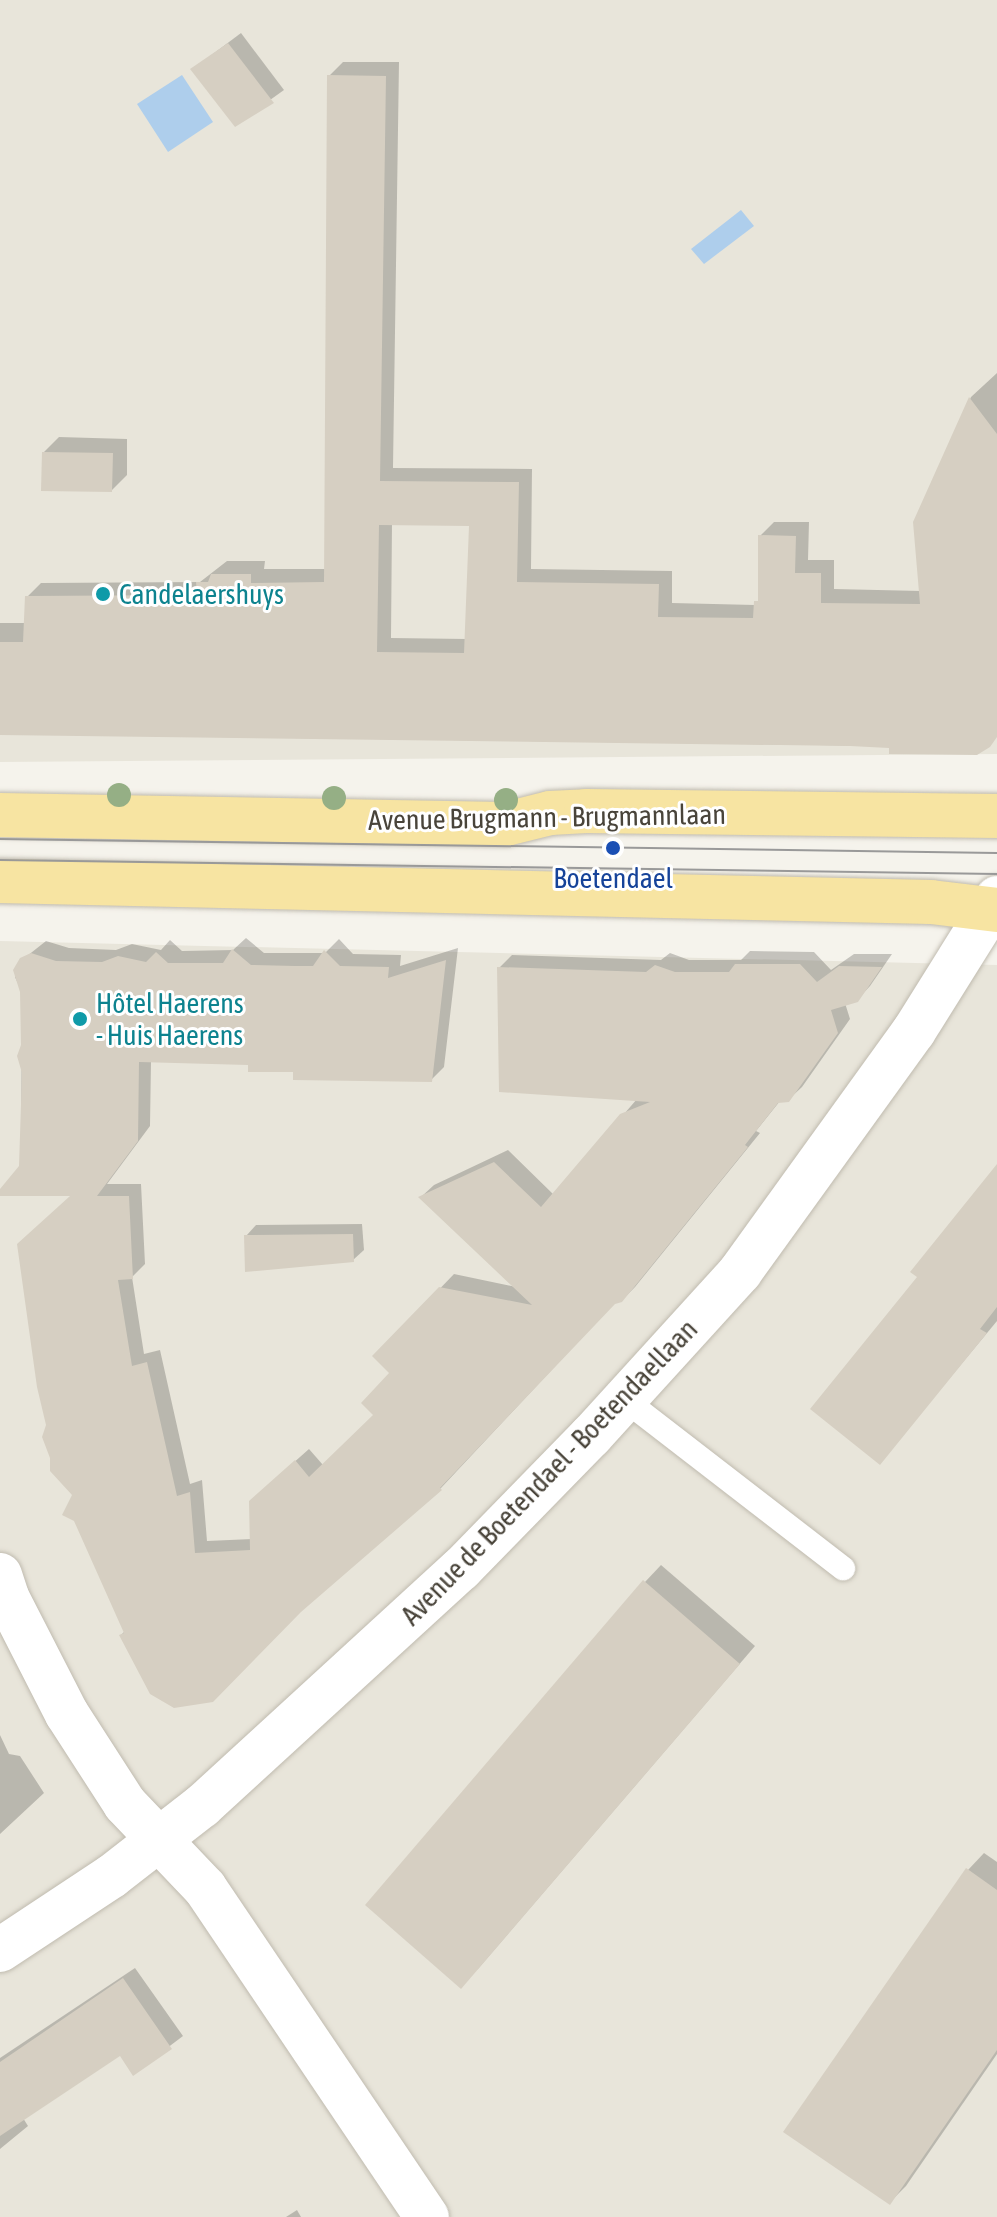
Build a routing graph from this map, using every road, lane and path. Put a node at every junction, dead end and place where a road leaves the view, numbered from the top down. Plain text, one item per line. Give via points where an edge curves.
1 (0, 815) edge
2 (997, 816) edge
3 (0, 881) edge
4 (994, 906) edge
5 (624, 1399) junction
6 (843, 1568) dead end
7 (0, 1575) edge
8 (159, 1839) junction
9 (0, 1950) edge
10 (427, 2217) edge

1 - 2 main road, Avenue Brugmann - Brugmannlaan via 506,824 586,811
3 - 4 main road
4 - 5 street, Avenue de Boetendael - Boetendaellaan via 914,1031 740,1272
5 - 6 lane
5 - 8 street, Avenue de Boetendael - Boetendaellaan via 461,1569 202,1806
7 - 8 street via 67,1714 125,1804
8 - 9 street, Avenue de Boetendael - Boetendaellaan
8 - 10 street via 205,1888

